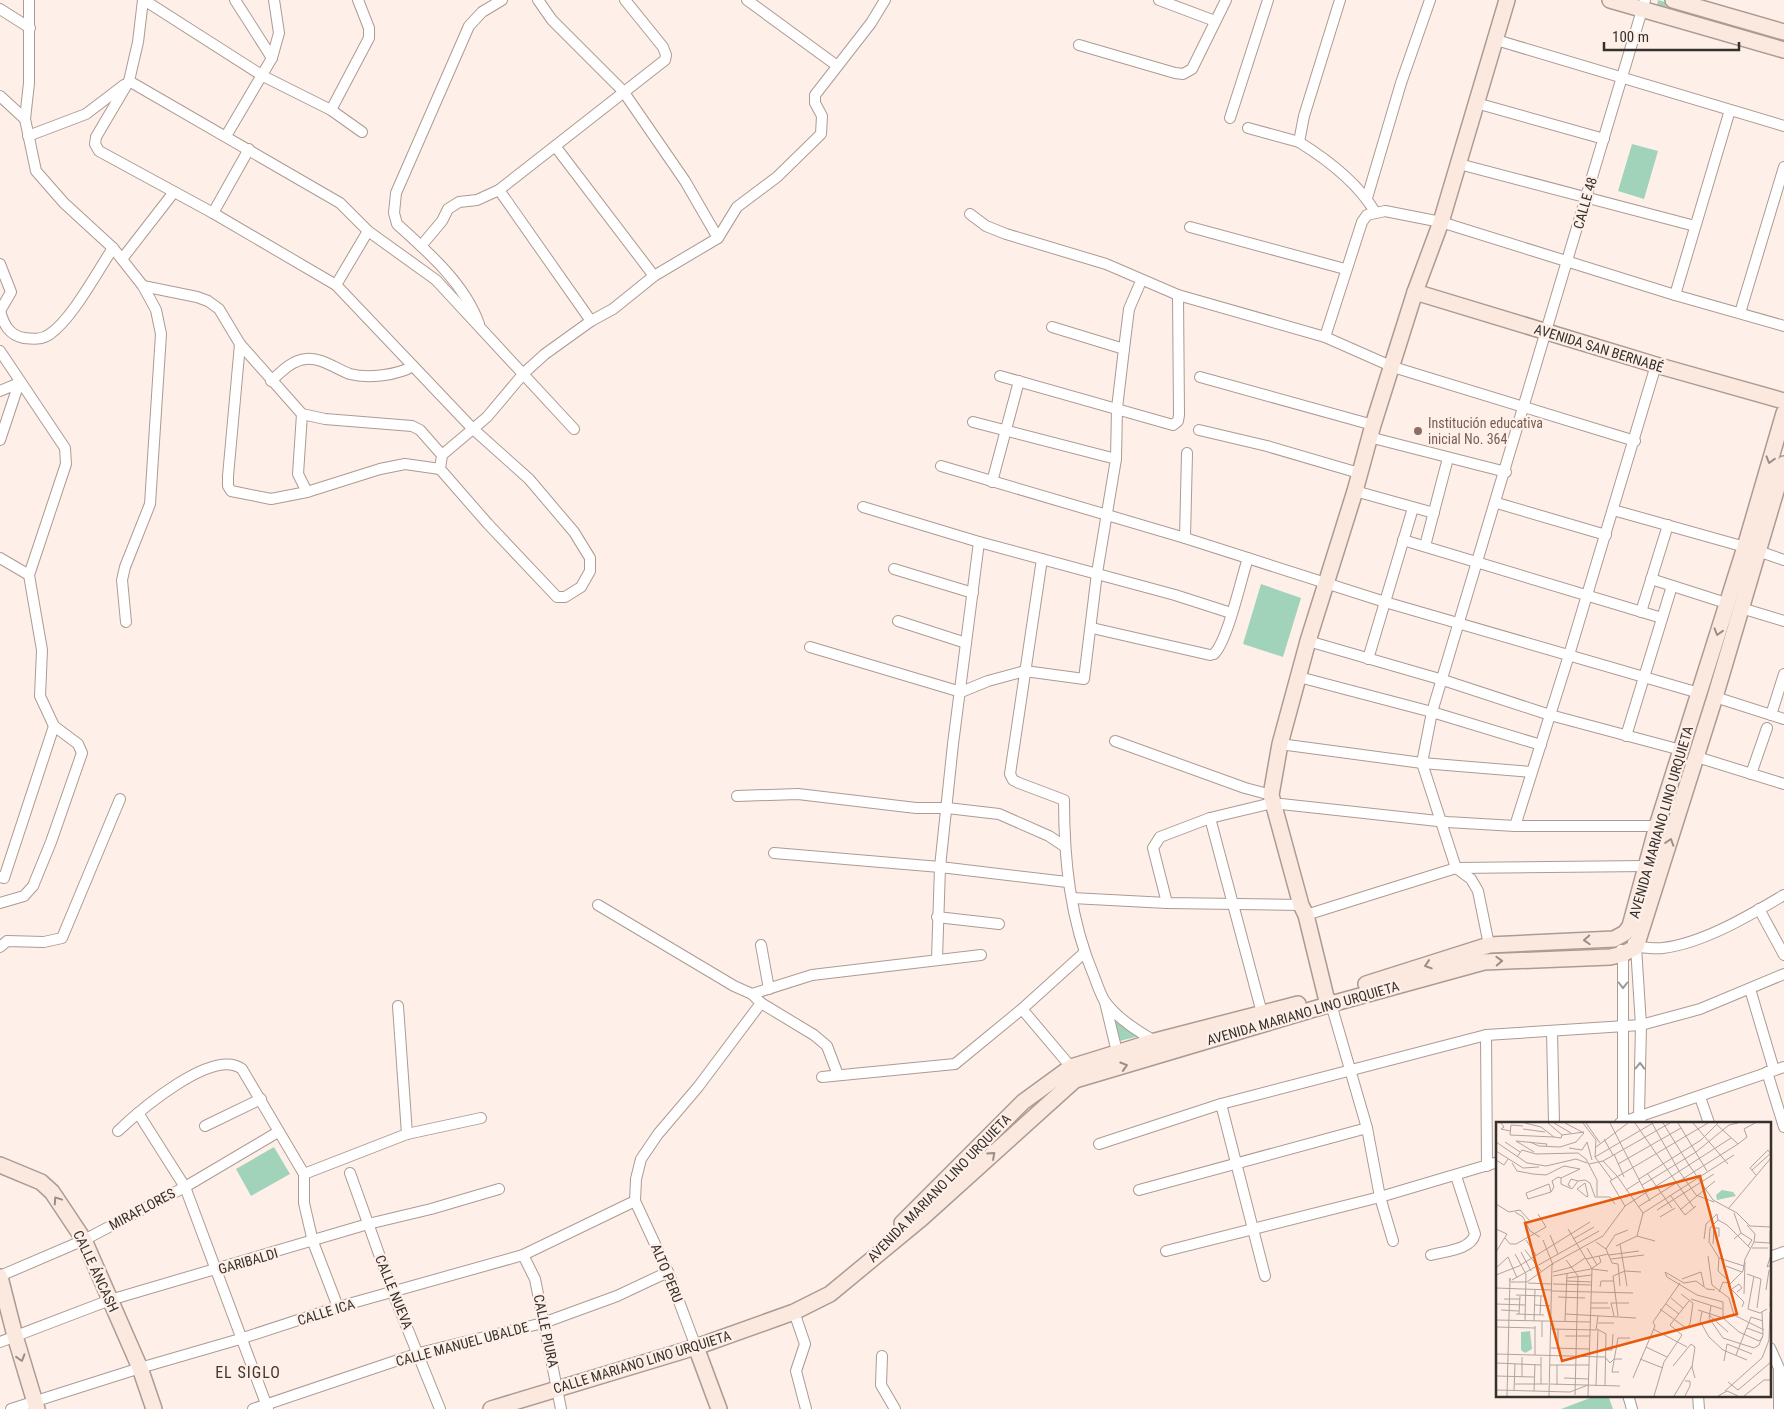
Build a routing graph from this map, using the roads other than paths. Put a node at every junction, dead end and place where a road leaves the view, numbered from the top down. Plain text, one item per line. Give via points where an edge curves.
1 (29, 0) edge
2 (144, 0) edge
3 (235, 0) edge
4 (274, 0) edge
5 (358, 0) edge
6 (502, 0) edge
7 (538, 0) edge
8 (625, 0) edge
9 (747, 0) edge
10 (885, 0) edge
11 (1160, 0) edge
12 (1226, 0) edge
13 (1268, 0) edge
14 (1340, 0) edge
15 (1430, 0) edge
16 (1507, 0) edge
17 (1610, 0) edge
18 (1673, 0) edge
19 (1644, 5) edge
20 (0, 9) edge
21 (1732, 17) junction
22 (1215, 21) junction
23 (30, 28) junction
24 (1784, 32) edge
25 (1728, 34) junction
26 (1493, 39) junction
27 (1079, 45) dead end
28 (1784, 50) edge
29 (272, 58) junction
30 (836, 66) junction
31 (263, 76) junction
32 (1622, 78) junction
33 (129, 81) junction
34 (623, 91) junction
35 (0, 96) edge
36 (1476, 103) junction
37 (332, 110) junction
38 (1730, 110) junction
39 (1230, 118) dead end
40 (25, 119) junction
41 (1784, 126) edge
42 (1248, 128) dead end
43 (362, 132) dead end
44 (28, 136) junction
45 (226, 136) junction
46 (1604, 139) junction
47 (1299, 142) junction
48 (555, 146) junction
49 (249, 149) junction
50 (1459, 164) junction
51 (1784, 167) edge
52 (499, 190) junction
53 (174, 192) junction
54 (1367, 198) junction
55 (1586, 199) junction
56 (213, 212) junction
57 (1375, 212) junction
58 (970, 214) dead end
59 (1441, 222) junction
60 (1695, 226) junction
61 (1190, 227) dead end
62 (368, 231) junction
63 (718, 238) junction
64 (421, 246) junction
65 (113, 248) junction
66 (122, 258) junction
67 (1568, 260) junction
68 (0, 264) edge
69 (1345, 269) junction
70 (654, 276) junction
71 (1141, 281) junction
72 (336, 284) junction
73 (143, 286) junction
74 (1415, 292) junction
75 (1178, 295) junction
76 (1675, 295) junction
77 (0, 311) edge
78 (1740, 313) junction
79 (591, 321) junction
80 (1784, 326) edge
81 (480, 328) junction
82 (1052, 328) dead end
83 (1547, 333) junction
84 (1326, 337) junction
85 (240, 344) junction
86 (1124, 348) junction
87 (0, 351) edge
88 (414, 366) junction
89 (1656, 366) junction
90 (1393, 367) junction
91 (524, 373) junction
92 (1000, 376) dead end
93 (1200, 377) dead end
94 (271, 381) junction
95 (1020, 381) junction
96 (20, 383) junction
97 (0, 391) edge
98 (1784, 401) edge
99 (1525, 406) junction
100 (1118, 408) junction
101 (1784, 413) edge
102 (302, 414) junction
103 (973, 422) dead end
104 (472, 428) junction
105 (574, 429) dead end
106 (1005, 430) junction
107 (1199, 430) dead end
108 (1371, 431) junction
109 (0, 440) edge
110 (1635, 441) junction
111 (1187, 453) dead end
112 (442, 455) junction
113 (1448, 458) junction
114 (1116, 459) junction
115 (1784, 464) edge
116 (941, 466) dead end
117 (440, 469) junction
118 (1506, 472) junction
119 (1359, 473) junction
120 (992, 482) junction
121 (1355, 491) junction
122 (307, 492) junction
123 (1497, 502) junction
124 (863, 507) dead end
125 (1413, 508) junction
126 (1613, 510) junction
127 (1434, 514) junction
128 (1107, 516) junction
129 (1668, 525) junction
130 (1606, 535) junction
131 (1185, 538) junction
132 (1403, 540) junction
133 (979, 542) junction
134 (1425, 546) junction
135 (1751, 549) junction
136 (0, 558) edge
137 (1248, 558) junction
138 (1042, 559) junction
139 (1784, 560) edge
140 (1478, 562) junction
141 (894, 569) dead end
142 (1097, 573) junction
143 (29, 575) junction
144 (1651, 580) junction
145 (1326, 583) junction
146 (1672, 586) junction
147 (973, 593) junction
148 (1587, 595) junction
149 (1385, 602) junction
150 (1726, 603) junction
151 (1741, 608) junction
152 (1641, 612) junction
153 (1231, 613) junction
154 (1662, 618) junction
155 (1784, 621) edge
156 (126, 622) dead end
157 (898, 622) dead end
158 (1460, 623) junction
159 (1092, 628) junction
160 (1308, 641) junction
161 (966, 643) junction
162 (810, 647) dead end
163 (1569, 655) junction
164 (1368, 659) junction
165 (1025, 671) junction
166 (1784, 674) edge
167 (1645, 676) junction
168 (1299, 677) junction
169 (1443, 680) junction
170 (961, 692) junction
171 (1700, 693) junction
172 (1715, 697) junction
173 (1432, 712) junction
174 (1550, 715) junction
175 (1771, 715) junction
176 (1784, 719) edge
177 (54, 726) junction
178 (1767, 728) dead end
179 (1626, 736) junction
180 (1115, 741) dead end
181 (1280, 744) junction
182 (1541, 746) junction
183 (1681, 750) junction
184 (1697, 757) junction
185 (1422, 763) junction
186 (1530, 772) junction
187 (1751, 774) junction
188 (1784, 784) edge
189 (736, 796) dead end
190 (120, 799) dead end
191 (1272, 799) junction
192 (947, 808) junction
193 (1210, 818) junction
194 (1439, 821) junction
195 (1515, 826) junction
196 (1657, 826) junction
197 (1064, 846) junction
198 (774, 853) dead end
199 (1647, 866) junction
200 (940, 867) junction
201 (1456, 868) junction
202 (1, 878) edge
203 (1067, 882) junction
204 (1784, 895) edge
205 (1072, 898) junction
206 (0, 903) edge
207 (1167, 904) junction
208 (598, 905) dead end
209 (1233, 905) junction
210 (1760, 909) junction
211 (1304, 910) junction
212 (937, 917) junction
213 (999, 924) dead end
214 (1620, 936) junction
215 (761, 945) dead end
216 (1489, 945) junction
217 (0, 947) edge
218 (1630, 950) junction
219 (1084, 953) junction
220 (982, 955) dead end
221 (1784, 955) edge
222 (937, 959) junction
223 (1784, 974) edge
224 (769, 988) junction
225 (1750, 990) junction
226 (752, 994) junction
227 (1104, 1001) junction
228 (1328, 1001) junction
229 (761, 1003) junction
230 (398, 1006) dead end
231 (1022, 1009) junction
232 (1262, 1013) junction
233 (1641, 1025) junction
234 (1624, 1026) junction
235 (1552, 1031) junction
236 (1486, 1035) junction
237 (1155, 1041) junction
238 (1117, 1052) junction
239 (1071, 1067) junction
240 (1784, 1067) edge
241 (1350, 1070) junction
242 (1770, 1071) junction
243 (838, 1075) junction
244 (822, 1077) dead end
245 (1700, 1097) junction
246 (261, 1099) junction
247 (1221, 1104) junction
248 (138, 1113) junction
249 (481, 1118) dead end
250 (1640, 1119) edge
251 (1554, 1122) edge
252 (1622, 1122) edge
253 (1710, 1122) edge
254 (205, 1126) dead end
255 (1784, 1127) edge
256 (1367, 1128) junction
257 (118, 1131) dead end
258 (278, 1132) junction
259 (407, 1134) junction
260 (1099, 1144) dead end
261 (1496, 1163) edge
262 (0, 1165) edge
263 (1235, 1165) junction
264 (1487, 1166) junction
265 (350, 1173) dead end
266 (304, 1174) junction
267 (1456, 1176) junction
268 (185, 1186) junction
269 (499, 1188) dead end
270 (1140, 1190) dead end
271 (1380, 1198) junction
272 (635, 1201) junction
273 (368, 1224) junction
274 (1253, 1228) junction
275 (84, 1240) junction
276 (313, 1242) junction
277 (1393, 1242) dead end
278 (1166, 1250) dead end
279 (1784, 1252) edge
280 (523, 1255) junction
281 (1431, 1255) dead end
282 (1772, 1256) edge
283 (862, 1267) junction
284 (214, 1270) junction
285 (668, 1272) junction
286 (0, 1276) edge
287 (1265, 1276) dead end
288 (393, 1293) junction
289 (110, 1300) junction
290 (338, 1307) junction
291 (794, 1312) junction
292 (543, 1323) junction
293 (15, 1336) junction
294 (240, 1339) junction
295 (0, 1342) edge
296 (696, 1347) junction
297 (1772, 1352) edge
298 (419, 1353) junction
299 (882, 1356) dead end
300 (140, 1368) junction
301 (1781, 1368) edge
302 (558, 1388) junction
303 (1628, 1396) edge
304 (1698, 1396) edge
305 (36, 1406) edge
306 (267, 1407) edge
307 (11, 1409) edge
308 (154, 1409) edge
309 (253, 1409) edge
310 (440, 1409) edge
311 (490, 1409) edge
312 (561, 1409) edge
313 (718, 1409) edge
314 (806, 1409) edge
315 (895, 1409) edge
316 (1632, 1409) edge
317 (1698, 1409) edge
318 (1779, 1409) edge

1 - 23 street
2 - 31 street
2 - 33 street
3 - 29 street
4 - 29 street via 280,33
5 - 37 street via 370,28 369,38
6 - 64 street via 482,12 469,26 396,193 394,213 397,224
7 - 34 street via 552,20
8 - 34 street via 666,55 660,64
9 - 30 street
10 - 30 street
11 - 22 street
12 - 22 street
13 - 39 street
14 - 47 street
15 - 54 street
16 - 26 main road
17 - 19 main road
18 - 21 main road
19 - 25 main road
19 - 32 street, CALLE 48
20 - 23 street
21 - 24 main road
21 - 25 main road
22 - 27 street via 1192,69 1183,74
23 - 40 street
25 - 28 main road
26 - 32 street
26 - 36 main road
29 - 31 street
30 - 63 street via 815,95 815,103 822,116 821,134 777,177 737,207
31 - 37 street
31 - 45 street
32 - 38 street
32 - 46 street, CALLE 48
33 - 44 street via 86,114
33 - 45 street
33 - 53 street via 95,144 99,150
34 - 48 street
34 - 63 street via 685,181
35 - 40 street
36 - 46 street
36 - 50 main road
37 - 43 street
38 - 41 street
38 - 60 street
40 - 44 street
42 - 47 street
44 - 65 street via 36,171 64,203
45 - 49 street
46 - 55 street, CALLE 48
47 - 54 street via 1318,153
48 - 52 street
48 - 70 street
49 - 56 street
49 - 62 street via 340,203
50 - 55 street
50 - 59 main road
51 - 78 street
52 - 64 street via 477,200 458,202 448,209
52 - 79 street
53 - 56 street
53 - 66 street
54 - 57 street
55 - 60 street
55 - 67 street, CALLE 48
56 - 72 street
57 - 59 street
57 - 69 street via 1362,222
58 - 71 street via 986,226 1006,234 1106,264
59 - 67 street
59 - 74 main road
60 - 76 street
61 - 69 street
62 - 72 street
62 - 81 street via 436,280
63 - 70 street
64 - 81 street via 473,308
65 - 66 street
65 - 77 street via 66,319 49,335 36,340 12,333 4,325
66 - 73 street
67 - 76 street
67 - 83 street, CALLE 48
68 - 77 street via 11,292
69 - 84 street
70 - 79 street via 613,309
71 - 75 street
71 - 86 street via 1130,310
72 - 88 street
73 - 85 street via 208,301 226,318
73 - 156 street via 156,310 162,334 150,504 122,580
74 - 83 main road, AVENIDA SAN BERNABÉ
74 - 90 main road
75 - 84 street
75 - 100 street via 1178,421 1168,424
76 - 78 street
78 - 80 street
79 - 91 street
81 - 91 street
82 - 86 street
83 - 89 main road, AVENIDA SAN BERNABÉ
83 - 99 street, CALLE 48
84 - 90 street
85 - 94 street
85 - 122 street via 228,486 237,494 272,499
86 - 100 street
87 - 96 street
88 - 94 street via 395,375 352,374 306,358 292,363
88 - 104 street
89 - 98 main road, AVENIDA SAN BERNABÉ
89 - 110 street
90 - 99 street
90 - 108 main road
91 - 104 street via 487,417
91 - 105 street
92 - 95 street
93 - 108 street
94 - 102 street
95 - 100 street
95 - 106 street
96 - 97 street
96 - 109 street
96 - 143 street via 65,448 67,456
99 - 110 street
99 - 118 street, CALLE 48
100 - 114 street
101 -> 135 main road, AVENIDA MARIANO LINO URQUIETA
102 - 112 street via 324,419 412,426 420,430
102 - 122 street via 298,474
103 - 106 street
104 - 112 street
104 - 117 street via 530,479 574,532 590,558 590,571 581,587 565,597 557,597
106 - 114 street
106 - 120 street
107 - 119 street
108 - 113 street
108 - 119 main road
110 - 126 street
111 - 131 street
112 - 117 street
113 - 118 street
113 - 127 street
114 - 128 street
115 - 135 main road, AVENIDA MARIANO LINO URQUIETA
116 - 120 street
117 - 122 street via 405,464
118 - 123 street, CALLE 48
119 - 121 main road
120 - 128 street
121 - 125 street
121 - 145 main road
123 - 130 street
123 - 140 street, CALLE 48
124 - 133 street
125 - 127 street
125 - 132 street
126 - 129 street
126 - 130 street
127 - 134 street
128 - 131 street
128 - 142 street
129 - 135 street
129 - 144 street
130 - 148 street
131 - 137 street
132 - 134 street
132 - 149 street
133 - 138 street
133 - 147 street
134 - 140 street
135 - 139 street
135 - 150 main road, AVENIDA MARIANO LINO URQUIETA
135 - 151 main road, AVENIDA MARIANO LINO URQUIETA
136 - 143 street
137 - 145 street
137 - 153 street
138 - 142 street
138 - 165 street
140 - 148 street
140 - 158 street, CALLE 48
141 - 147 street
142 - 153 street
142 - 159 street
143 - 177 street via 42,650 40,696
144 - 146 street
144 - 152 street
145 - 149 street
145 - 160 main road
146 - 150 street
146 - 154 street
147 - 161 street
148 - 152 street
148 - 163 street
149 - 158 street
149 - 164 street
150 -> 171 main road, AVENIDA MARIANO LINO URQUIETA
151 - 155 street
151 - 172 main road, AVENIDA MARIANO LINO URQUIETA
152 - 154 street
153 - 159 street via 1216,652 1210,655
154 - 167 street
157 - 161 street
158 - 163 street
158 - 169 street, CALLE 48
159 - 165 street via 1084,678
160 - 164 street
160 - 168 main road
161 - 170 street
162 - 170 street
163 - 167 street
163 - 174 street
164 - 169 street
165 - 170 street
165 - 197 street via 1010,774 1019,784 1064,800
166 - 175 street
167 - 171 street
167 - 179 street
168 - 173 street
168 - 181 main road
169 - 173 street, CALLE 48
169 - 174 street
170 - 192 street
171 - 183 main road, AVENIDA MARIANO LINO URQUIETA
172 - 175 street
172 - 184 main road, AVENIDA MARIANO LINO URQUIETA
173 - 182 street
173 - 185 street, CALLE 48
174 - 179 street
174 - 182 street
175 - 176 street
177 - 202 street
177 - 206 street via 82,748 80,762 33,886 24,896
178 - 187 street
179 - 183 street
180 - 191 street
181 - 185 street
181 - 191 main road
182 - 186 street
183 - 196 main road, AVENIDA MARIANO LINO URQUIETA
184 - 187 street
218 -> 184 main road, AVENIDA MARIANO LINO URQUIETA
185 - 186 street
185 - 194 street
186 - 195 street
187 - 188 street
189 - 192 street via 798,794 916,808
190 - 217 street via 62,938 44,942 7,941
191 - 193 street
191 - 194 street
191 - 211 main road
192 - 197 street via 999,814
192 - 200 street
193 - 207 street via 1165,834 1154,844
193 - 209 street
194 - 195 street
194 - 201 street
195 - 196 street
196 - 199 main road, AVENIDA MARIANO LINO URQUIETA
197 - 203 street
198 - 200 street
199 - 201 street
199 - 214 main road, AVENIDA MARIANO LINO URQUIETA via 1630,926
200 - 203 street
200 - 212 street
201 - 211 street
201 - 216 street via 1471,878 1478,891
203 - 205 street
204 - 210 street
205 - 207 street
205 - 219 street
207 - 209 street
208 - 226 street
209 - 211 street
209 - 232 street
210 - 218 street via 1691,942
210 - 221 street
211 - 228 main road
212 - 213 street
212 - 222 street
214 -> 216 main road, AVENIDA MARIANO LINO URQUIETA
214 - 218 street
214 - 218 street
215 - 224 street
216 -> 228 main road, AVENIDA MARIANO LINO URQUIETA
228 -> 218 main road, AVENIDA MARIANO LINO URQUIETA via 1484,962 1610,957
218 - 233 street
218 -> 234 street
219 - 227 street
219 - 231 street
220 - 222 street
222 - 224 street via 812,975
223 - 225 street
224 - 226 street
225 - 233 street via 1700,1009
225 - 242 street
226 - 229 street
227 - 237 street via 1133,1028
227 - 238 street
228 - 232 main road, AVENIDA MARIANO LINO URQUIETA
228 - 241 street
283 -> 228 main road, AVENIDA MARIANO LINO URQUIETA via 922,1218 1075,1080
229 - 243 street via 827,1046
229 - 272 street via 641,1159
230 - 259 street
231 - 239 street
231 - 243 street via 955,1064
232 - 237 main road, AVENIDA MARIANO LINO URQUIETA
233 - 234 street
250 -> 233 street
234 - 235 street
234 - 252 street
235 - 236 street
235 - 251 street
236 - 241 street
236 - 264 street
237 - 238 main road, AVENIDA MARIANO LINO URQUIETA
238 - 239 main road, AVENIDA MARIANO LINO URQUIETA
239 - 283 main road, AVENIDA MARIANO LINO URQUIETA via 1023,1102 903,1221
240 - 242 street
241 - 247 street
241 - 256 street
242 - 245 street
242 - 255 street
243 - 244 street
245 - 250 street
245 - 253 street
246 - 248 street via 242,1069 230,1064 201,1071
246 - 254 street
246 - 258 street
247 - 260 street
247 - 263 street
248 - 257 street
248 - 268 street
249 - 259 street
250 - 252 street
256 - 263 street
256 - 271 street
258 - 266 street
258 - 268 street, MIRAFLORES
259 - 266 street
261 - 264 street
275 -> 262 main road, CALLE ÁNCASH via 52,1192 41,1182
263 - 270 street
263 - 274 street
264 - 267 street
265 - 273 street, CALLE NUEVA
266 - 276 street via 304,1203
267 - 271 street
267 - 281 street via 1475,1234 1468,1245
268 - 275 street, MIRAFLORES
268 - 284 street
269 - 273 street, GARIBALDI
271 - 274 street
271 - 277 street
272 - 280 street, CALLE ICA
272 - 285 street, ALTO PERU
273 - 276 street, GARIBALDI
273 - 288 street, CALLE NUEVA
274 - 278 street
274 - 287 street
275 - 286 street, MIRAFLORES
275 - 289 main road, CALLE ÁNCASH
276 - 284 street, GARIBALDI
276 - 290 street
279 - 282 street
280 - 288 street, CALLE ICA
280 - 292 street, CALLE PIURA via 535,1279
283 - 291 main road, CALLE MARIANO LINO URQUIETA via 830,1294
284 - 289 street, GARIBALDI
284 - 294 street
285 - 292 street, CALLE MANUEL UBALDE via 617,1296
285 - 296 street, ALTO PERU
286 - 293 main road
288 - 290 street, CALLE ICA
288 - 298 street, CALLE NUEVA
289 - 293 street, GARIBALDI
289 - 300 main road, CALLE ÁNCASH
290 - 294 street, CALLE ICA
291 - 296 main road, CALLE MARIANO LINO URQUIETA
291 - 314 street via 805,1344 796,1371
292 - 298 street, CALLE MANUEL UBALDE
292 - 302 street, CALLE PIURA
293 - 295 street, GARIBALDI
293 -> 305 main road
294 - 300 street, CALLE ICA
294 - 306 street
296 - 302 main road, CALLE MARIANO LINO URQUIETA
296 - 313 main road
297 - 301 street
298 - 306 street, CALLE MANUEL UBALDE
298 - 310 street, CALLE NUEVA
299 - 315 street via 881,1385
300 - 305 street, CALLE ICA
300 - 308 main road, CALLE ÁNCASH
301 - 318 street
302 - 311 main road, CALLE MARIANO LINO URQUIETA
302 - 312 street, CALLE PIURA
303 - 316 street
304 - 317 street
305 - 307 street, CALLE ICA
306 - 309 street, CALLE MANUEL UBALDE

